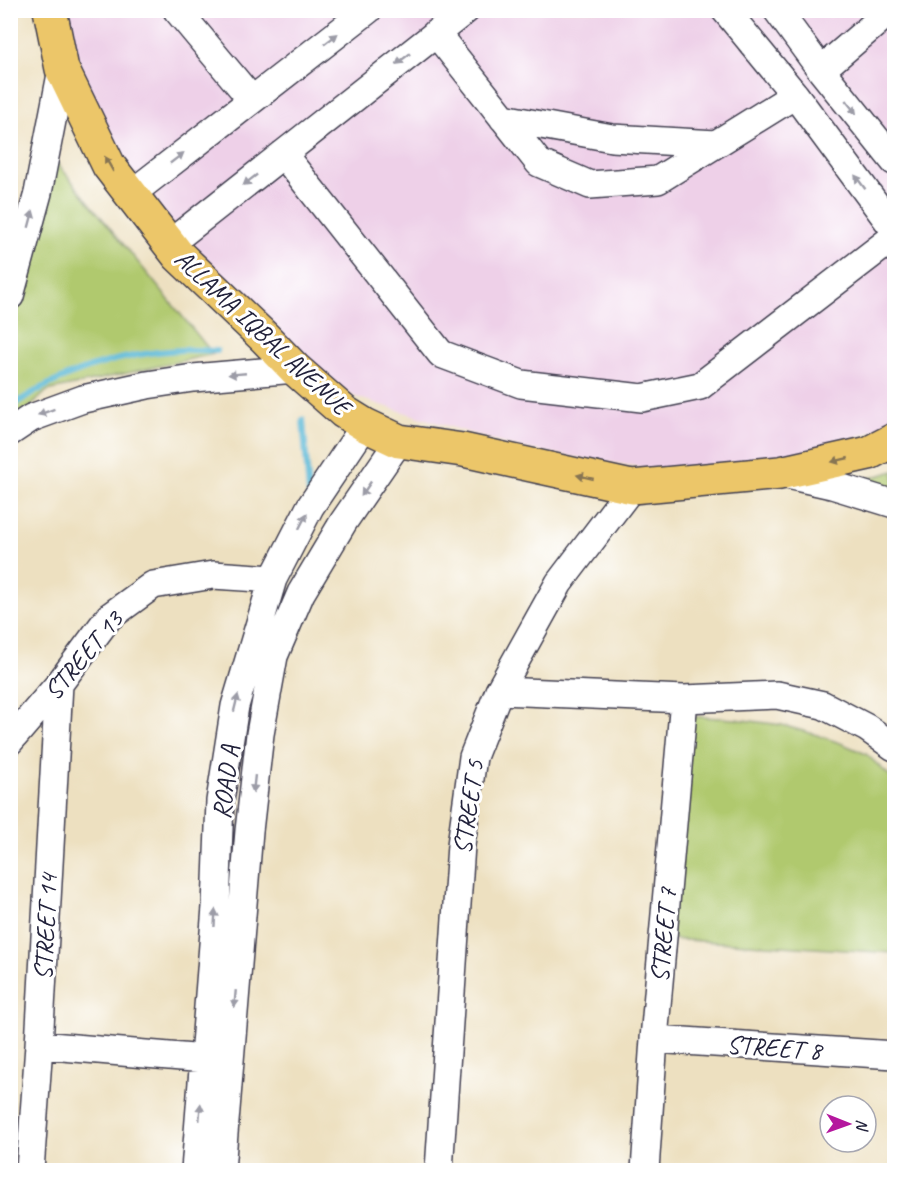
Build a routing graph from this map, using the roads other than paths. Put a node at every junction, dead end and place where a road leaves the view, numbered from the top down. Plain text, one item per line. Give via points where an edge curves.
1 (50, 10) edge
2 (177, 10) edge
3 (368, 10) edge
4 (466, 10) edge
5 (725, 10) edge
6 (777, 10) edge
7 (889, 11) edge
8 (436, 33) junction
9 (62, 69) junction
10 (821, 70) junction
11 (795, 95) junction
12 (252, 100) junction
13 (503, 118) junction
14 (716, 144) junction
15 (283, 154) junction
16 (894, 161) edge
17 (130, 194) junction
18 (894, 229) edge
19 (894, 237) edge
20 (169, 244) junction
21 (10, 296) edge
22 (295, 369) junction
23 (365, 424) junction
24 (10, 432) edge
25 (894, 440) edge
26 (399, 441) junction
27 (780, 473) junction
28 (632, 487) junction
29 (894, 504) edge
30 (273, 579) junction
31 (59, 684) junction
32 (499, 691) junction
33 (684, 699) junction
34 (10, 741) edge
35 (894, 747) edge
36 (654, 1039) junction
37 (39, 1045) junction
38 (894, 1055) edge
39 (205, 1059) junction
40 (30, 1170) edge
41 (195, 1170) edge
42 (221, 1170) edge
43 (439, 1170) edge
44 (645, 1170) edge

1 - 9 main road, ALLAMA IQBAL AVENUE
2 - 12 street
12 -> 3 street
4 - 8 street
5 - 11 street
6 - 10 street
7 - 10 street
8 - 13 street
8 -> 15 street
17 -> 9 main road, ALLAMA IQBAL AVENUE via 109,166
21 -> 9 street via 38,193
10 -> 16 street
11 - 14 street
18 -> 11 street
17 -> 12 street
13 - 14 street via 612,138
13 - 14 street via 539,163 590,185 658,180
15 - 19 street via 441,354 521,384 642,398 700,386
15 -> 20 street
17 - 20 main road, ALLAMA IQBAL AVENUE
20 - 22 main road, ALLAMA IQBAL AVENUE
22 - 23 main road, ALLAMA IQBAL AVENUE via 344,412
22 -> 24 street via 193,378 83,399 31,418
23 - 26 main road, ALLAMA IQBAL AVENUE
30 -> 23 street, ROAD A via 310,507
25 -> 27 main road, ALLAMA IQBAL AVENUE via 869,453
28 -> 26 main road, ALLAMA IQBAL AVENUE via 463,450
26 -> 42 street, ROAD A via 301,593 274,656 250,820
27 - 28 main road, ALLAMA IQBAL AVENUE
27 - 29 street
28 - 32 street, STREET 5 via 559,583
30 - 31 street, STREET 13 via 213,575 153,585 109,617
39 -> 30 street, ROAD A via 220,801 235,706
31 - 34 street, STREET 13
31 - 37 street, STREET 14
32 - 33 street
32 - 43 street, STREET 5 via 473,757 461,845
33 - 35 street via 777,695 823,705
33 - 36 street, STREET 7
36 - 38 street, STREET 8
36 - 44 street, STREET 7
37 - 39 street
37 - 40 street, STREET 14
41 -> 39 street, ROAD A

